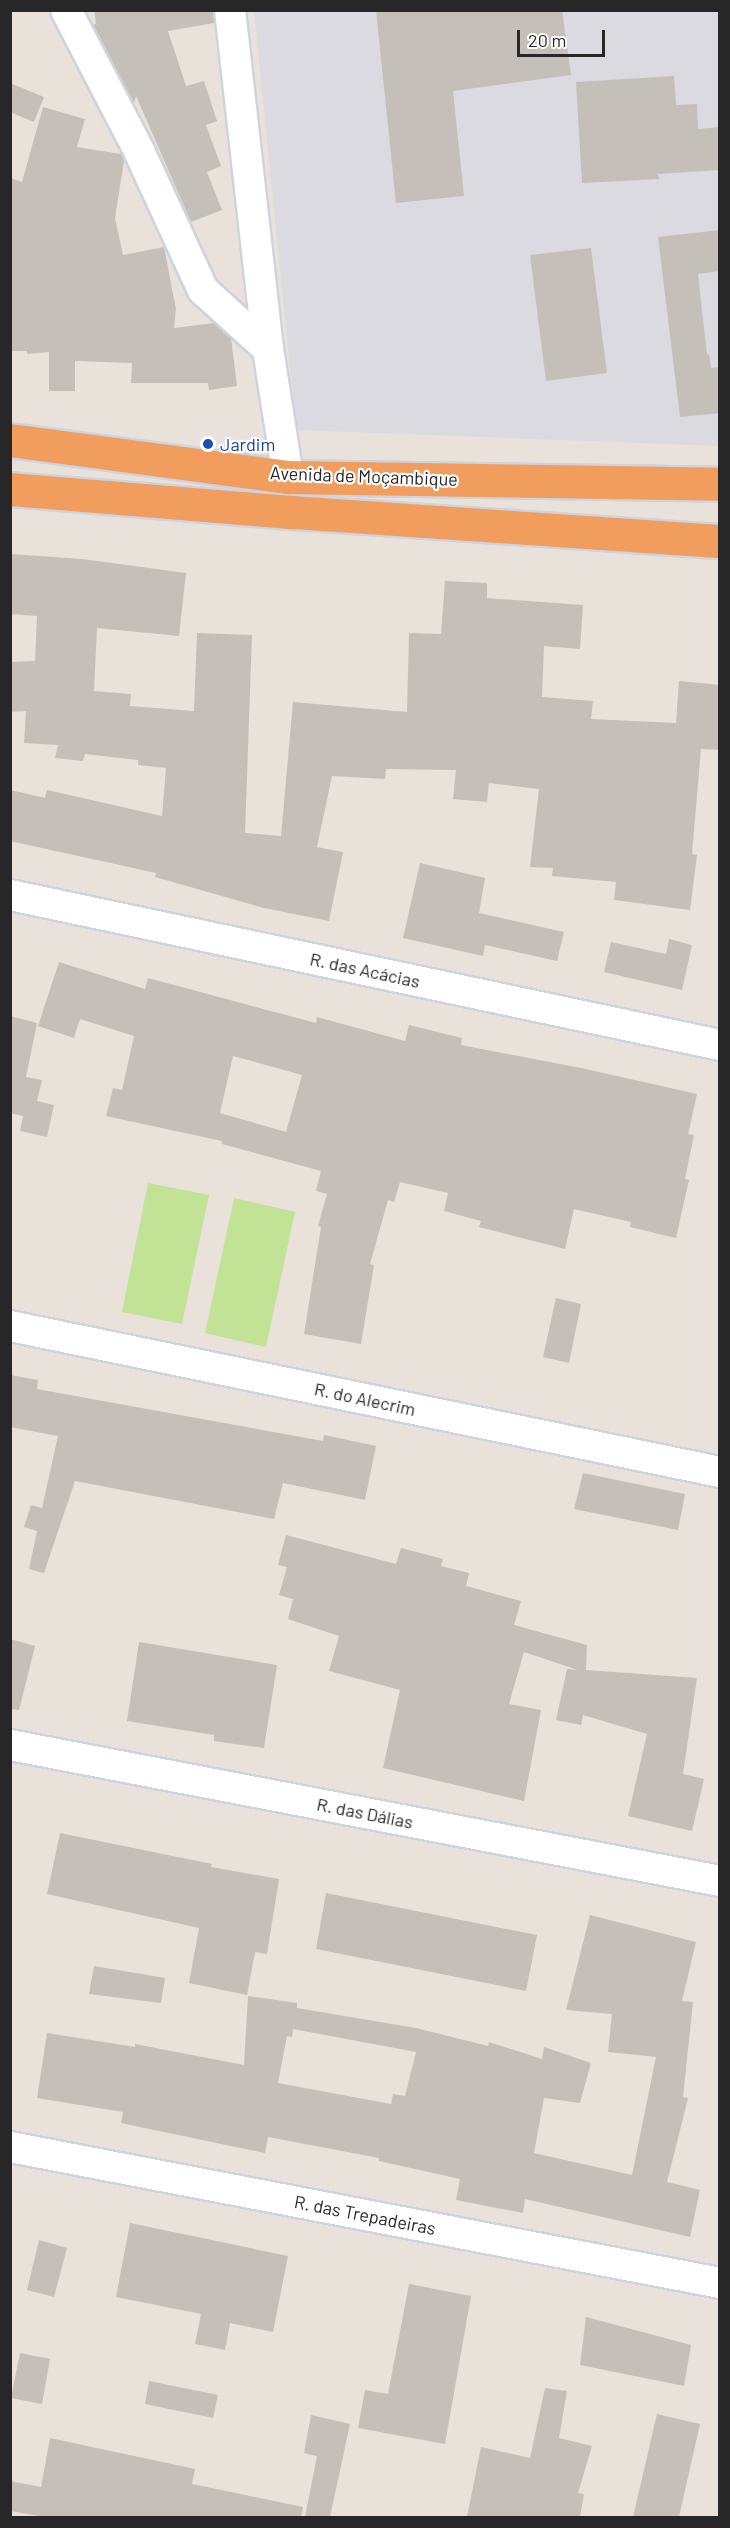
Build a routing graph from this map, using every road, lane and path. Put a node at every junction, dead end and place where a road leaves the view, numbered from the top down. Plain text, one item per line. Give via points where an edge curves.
1 (66, 10) edge
2 (230, 10) edge
3 (268, 349) junction
4 (10, 440) edge
5 (288, 477) junction
6 (720, 484) edge
7 (10, 489) edge
8 (720, 541) edge
9 (10, 895) edge
10 (720, 1045) edge
11 (10, 1326) edge
12 (720, 1472) edge
13 (10, 1744) edge
14 (720, 1881) edge
15 (10, 2147) edge
16 (720, 2283) edge

1 - 3 street via 139,151 202,290
2 - 3 street
3 - 5 street
4 - 5 highway, Avenida de Moçambique
5 - 6 highway, Avenida de Moçambique
7 - 8 highway, Avenida de Moçambique
9 - 10 street, R. das Acácias
11 - 12 street, R. do Alecrim
13 - 14 street, R. das Dálias
15 - 16 street, R. das Trepadeiras

